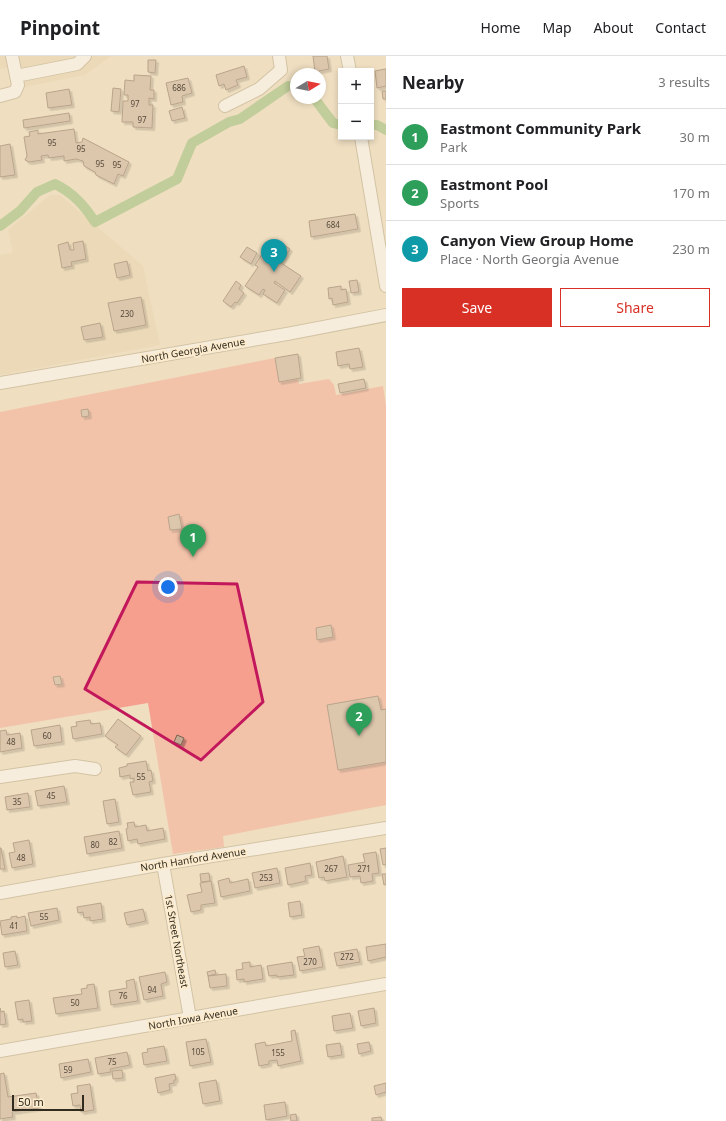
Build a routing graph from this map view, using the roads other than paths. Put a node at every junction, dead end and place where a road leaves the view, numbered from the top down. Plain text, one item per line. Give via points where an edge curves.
1 (12, 56) edge
2 (85, 56) edge
3 (279, 56) edge
4 (347, 56) edge
5 (349, 68) edge
6 (16, 76) junction
7 (0, 96) edge
8 (225, 106) dead end
9 (362, 140) edge
10 (386, 286) edge
11 (386, 315) edge
12 (0, 384) edge
13 (95, 769) dead end
14 (0, 778) edge
15 (386, 828) edge
16 (163, 864) junction
17 (0, 893) edge
18 (386, 984) edge
19 (190, 1018) junction
20 (0, 1051) edge

1 - 6 street
2 - 6 street via 77,64
3 - 8 street via 281,70 259,89
4 - 5 street
6 - 7 street via 18,85 15,92
9 - 10 street
11 - 12 street, North Georgia Avenue
13 - 14 street via 74,766
15 - 16 street, North Hanford Avenue
16 - 17 street, North Hanford Avenue
16 - 19 street, 1st Street Northeast
18 - 19 street, North Iowa Avenue
19 - 20 street, North Iowa Avenue

